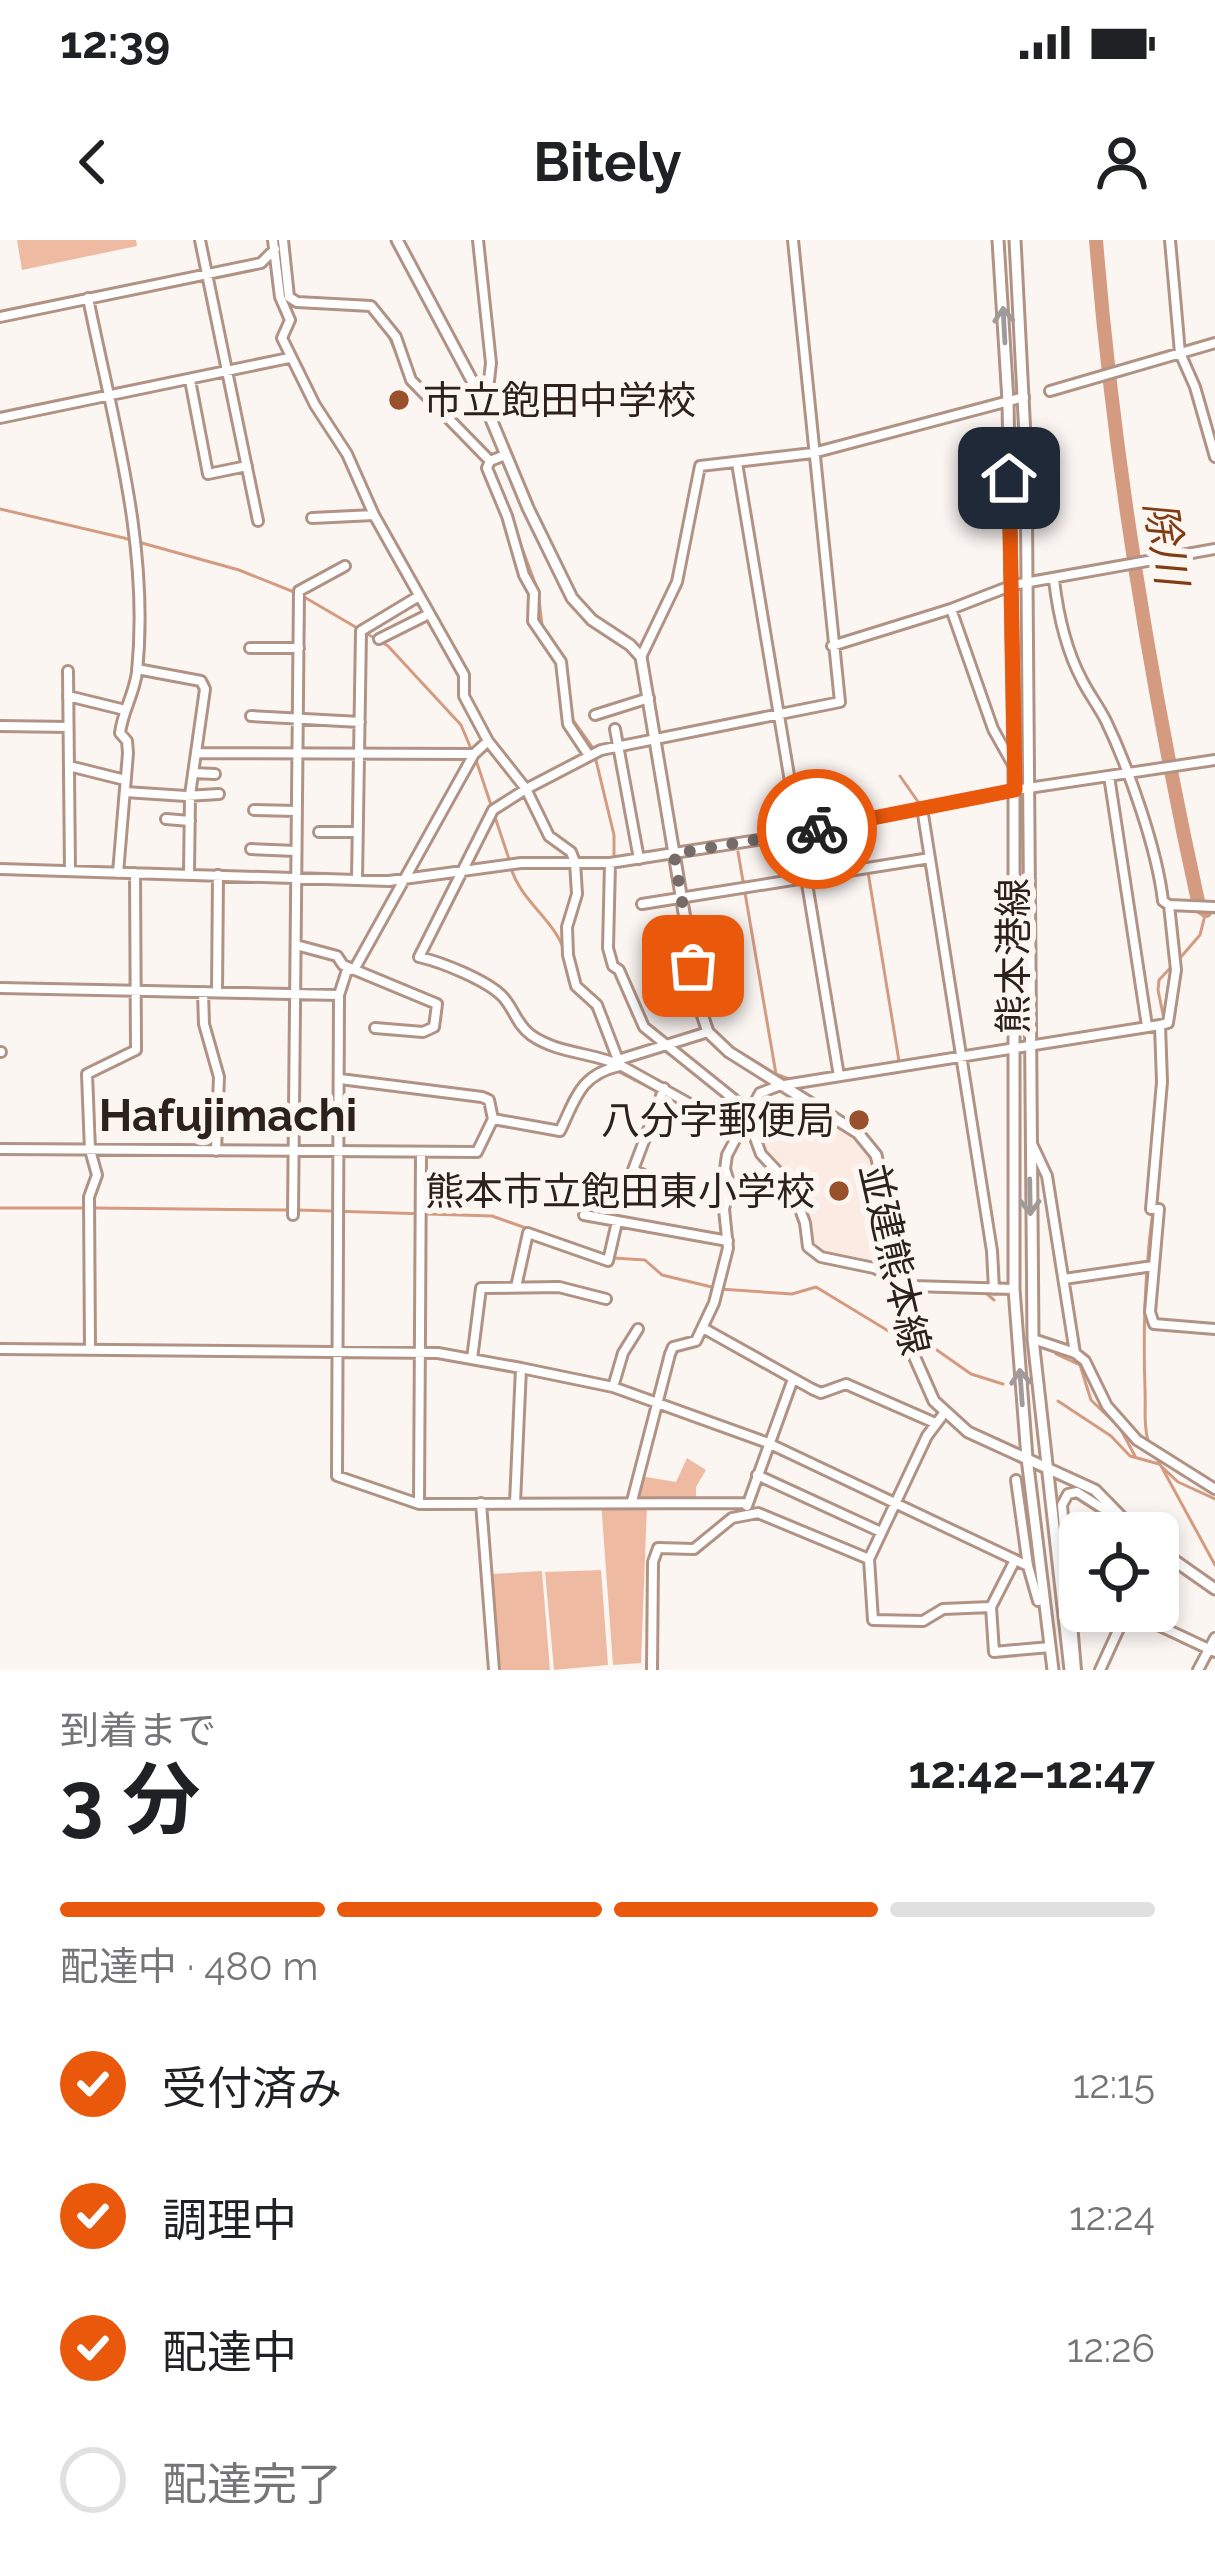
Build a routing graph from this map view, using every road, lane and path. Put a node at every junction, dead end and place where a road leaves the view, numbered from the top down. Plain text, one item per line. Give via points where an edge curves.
1 (200, 240) edge
2 (398, 240) edge
3 (478, 240) edge
4 (793, 240) edge
5 (998, 240) edge
6 (1015, 240) edge
7 (1170, 240) edge
8 (277, 243) edge
9 (207, 276) junction
10 (88, 298) junction
11 (0, 316) edge
12 (1215, 343) edge
13 (1180, 353) junction
14 (290, 358) junction
15 (228, 371) junction
16 (190, 380) junction
17 (1050, 391) dead end
18 (108, 397) junction
19 (1024, 397) junction
20 (1007, 401) junction
21 (486, 406) junction
22 (0, 418) edge
23 (813, 453) junction
24 (506, 455) junction
25 (1215, 457) edge
26 (490, 460) junction
27 (737, 463) junction
28 (247, 466) junction
29 (374, 515) junction
30 (312, 518) dead end
31 (258, 521) dead end
32 (1215, 549) edge
33 (345, 566) dead end
34 (1054, 580) junction
35 (1027, 583) junction
36 (1010, 586) junction
37 (418, 596) junction
38 (951, 609) junction
39 (429, 614) junction
40 (379, 639) dead end
41 (832, 646) junction
42 (250, 648) dead end
43 (299, 648) junction
44 (641, 657) junction
45 (137, 669) junction
46 (68, 670) dead end
47 (68, 697) junction
48 (649, 698) junction
49 (125, 710) junction
50 (778, 714) junction
51 (595, 715) dead end
52 (251, 716) dead end
53 (297, 720) junction
54 (360, 722) junction
55 (0, 726) edge
56 (68, 727) junction
57 (616, 729) dead end
58 (655, 737) junction
59 (488, 741) junction
60 (619, 746) junction
61 (196, 753) junction
62 (296, 754) junction
63 (358, 754) junction
64 (474, 754) junction
65 (588, 754) junction
66 (1215, 760) edge
67 (69, 766) junction
68 (1014, 766) junction
69 (193, 773) junction
70 (1127, 773) junction
71 (215, 774) dead end
72 (1109, 776) junction
73 (125, 780) junction
74 (1028, 788) junction
75 (526, 789) junction
76 (1015, 790) junction
77 (124, 792) junction
78 (219, 794) dead end
79 (190, 795) junction
80 (922, 808) junction
81 (254, 811) dead end
82 (296, 812) junction
83 (166, 819) dead end
84 (190, 821) junction
85 (319, 832) dead end
86 (357, 832) junction
87 (798, 832) junction
88 (251, 849) dead end
89 (296, 850) junction
90 (674, 854) junction
91 (930, 858) junction
92 (639, 859) junction
93 (575, 862) junction
94 (610, 862) junction
95 (0, 869) edge
96 (463, 871) junction
97 (70, 872) junction
98 (118, 872) junction
99 (135, 873) junction
100 (189, 874) junction
101 (218, 875) junction
102 (296, 878) junction
103 (805, 879) junction
104 (357, 880) junction
105 (406, 880) junction
106 (681, 897) junction
107 (642, 904) dead end
108 (1169, 905) junction
109 (1215, 907) edge
110 (736, 934) dead end
111 (688, 941) junction
112 (296, 945) junction
113 (355, 968) junction
114 (0, 988) edge
115 (134, 991) junction
116 (203, 992) junction
117 (217, 992) junction
118 (294, 993) junction
119 (339, 995) junction
120 (1160, 1025) junction
121 (1147, 1026) junction
122 (375, 1028) dead end
123 (708, 1032) junction
124 (1029, 1046) junction
125 (665, 1047) junction
126 (1013, 1049) junction
127 (961, 1057) junction
128 (619, 1063) junction
129 (839, 1076) junction
130 (340, 1079) junction
131 (784, 1086) junction
132 (664, 1088) junction
133 (493, 1119) junction
134 (748, 1120) junction
135 (1030, 1140) junction
136 (0, 1149) edge
137 (90, 1150) junction
138 (215, 1151) junction
139 (293, 1152) junction
140 (341, 1153) junction
141 (421, 1153) junction
142 (688, 1202) dead end
143 (292, 1215) dead end
144 (584, 1215) dead end
145 (617, 1222) junction
146 (728, 1241) junction
147 (1153, 1266) junction
148 (1064, 1279) junction
149 (902, 1283) junction
150 (516, 1287) junction
151 (994, 1288) junction
152 (1015, 1289) junction
153 (606, 1299) dead end
154 (638, 1328) dead end
155 (703, 1328) junction
156 (1215, 1329) edge
157 (1033, 1339) junction
158 (0, 1349) edge
159 (90, 1349) junction
160 (338, 1353) junction
161 (1075, 1353) junction
162 (420, 1355) junction
163 (472, 1359) junction
164 (521, 1368) junction
165 (793, 1378) junction
166 (613, 1388) junction
167 (657, 1401) junction
168 (945, 1412) junction
169 (934, 1423) junction
170 (768, 1443) junction
171 (1027, 1458) junction
172 (1045, 1469) junction
173 (757, 1475) junction
174 (1016, 1480) dead end
175 (1215, 1489) edge
176 (632, 1501) junction
177 (896, 1502) junction
178 (482, 1503) junction
179 (515, 1503) junction
180 (418, 1504) junction
181 (746, 1508) junction
182 (1113, 1508) junction
183 (1066, 1512) edge
184 (1117, 1512) edge
185 (881, 1532) junction
186 (869, 1559) junction
187 (1015, 1560) junction
188 (1179, 1564) edge
189 (1028, 1566) junction
190 (1215, 1589) edge
191 (1038, 1601) dead end
192 (991, 1606) junction
193 (1074, 1632) edge
194 (1118, 1632) edge
195 (1173, 1632) edge
196 (1215, 1638) edge
197 (1050, 1648) junction
198 (1212, 1650) edge
199 (494, 1670) edge
200 (652, 1670) edge
201 (1053, 1670) edge
202 (1073, 1670) edge
203 (1100, 1670) edge
204 (1198, 1670) edge

1 - 9 street
2 - 21 main road
3 - 21 street via 491,363
4 - 23 street
20 -> 5 main road, 熊本港線
6 - 19 main road, 熊本港線
7 - 13 street
8 - 9 street via 261,263
8 - 14 street
8 - 26 street via 289,297 376,310 411,380
9 - 10 street
9 - 15 street
10 - 11 street
10 - 18 street
12 - 13 street
13 - 17 street
13 - 25 street
14 - 15 street
14 - 29 street
15 - 16 street
15 - 28 street
16 - 18 street
16 - 28 street via 208,474
18 - 22 street
18 - 45 street via 135,532
19 - 20 street
19 - 35 main road, 熊本港線
20 - 23 street
20 - 36 main road, 熊本港線
21 - 24 main road
23 - 27 street
23 - 41 street
24 - 26 street
24 - 44 main road via 572,598
26 - 65 street via 534,593 533,621 562,662 565,714
27 - 44 street via 700,466 677,583
27 - 50 street
28 - 31 street
29 - 30 street
29 - 37 street
32 - 34 street
33 - 43 street via 299,591
34 - 35 street
34 - 70 street via 1080,678
35 - 36 street
35 - 74 main road, 熊本港線
36 - 38 street
36 - 68 main road, 熊本港線
37 - 39 street
37 - 54 street via 361,631
38 - 41 street
38 - 68 street
39 - 40 street
39 - 59 street via 464,675 464,696
41 - 50 street via 840,702
42 - 43 street
43 - 53 street
44 - 48 main road
45 - 49 street
45 - 61 street via 203,683
46 - 47 street
47 - 49 street
47 - 56 street
48 - 51 street
48 - 58 main road
49 - 73 street
50 - 58 street
50 - 87 street
52 - 53 street
53 - 54 street
53 - 62 street
54 - 63 street
55 - 56 street
56 - 67 street
57 - 60 street
58 - 60 street
58 - 90 main road
59 - 64 street
59 - 75 street
60 - 65 street
60 - 92 street
61 - 62 street
61 - 69 street
62 - 63 street
62 - 82 street
63 - 64 street
63 - 86 street
64 - 105 street
65 - 75 street
66 - 70 street
67 - 73 street
67 - 97 street
68 - 76 main road, 熊本港線
69 - 71 street
69 - 79 street
70 - 72 street
70 - 108 street
72 - 74 street
72 - 121 street
73 - 77 street
74 - 76 street
74 - 124 main road, 熊本港線
75 - 93 street via 549,836
75 - 96 street via 493,810
76 - 80 street
76 - 126 main road, 熊本港線
77 - 79 street
77 - 98 street
78 - 79 street
79 - 84 street
80 - 87 street
80 - 91 street
81 - 82 street
82 - 89 street
83 - 84 street
84 - 100 street
85 - 86 street
86 - 104 street
87 - 90 street
87 - 103 street
88 - 89 street
89 - 102 street
90 - 92 street
90 - 106 main road
91 - 103 street
91 - 127 street
92 - 94 street
93 - 94 street
93 - 96 street
93 - 128 street via 568,955 576,986 597,1005
94 - 125 street via 613,966 644,1028
95 - 97 street
96 - 105 street
96 - 128 street via 419,957 454,965 502,995 536,1038
97 - 98 street
98 - 99 street
99 - 100 street
99 - 115 street
100 - 101 street
101 - 102 street
101 - 117 street
102 - 104 street
102 - 112 street
103 - 106 street
103 - 129 street
104 - 105 street
105 - 113 street
106 - 107 street
106 - 111 main road
108 - 109 street
108 - 120 street via 1176,970 1168,1023
110 - 111 street
111 - 123 main road
112 - 113 street
112 - 118 street
113 - 119 street
113 - 122 street via 437,1004 434,1027 423,1032
114 - 115 street
115 - 116 street
115 - 137 street via 136,1050 88,1074
116 - 117 street
116 - 138 street via 219,1077
117 - 118 street
118 - 119 street
118 - 139 street
119 - 130 street
120 - 121 street
120 - 147 street
121 - 124 street
123 - 125 street
123 - 131 main road, 並建熊本線
124 - 126 street
124 - 135 main road, 熊本港線
125 - 128 street
125 - 134 street
126 - 127 street
126 - 152 main road, 熊本港線
127 - 129 street
127 - 151 street
128 - 132 street
128 - 133 street via 586,1081 560,1131
129 - 131 street
130 - 133 street via 482,1097
130 - 140 street
131 - 134 street via 761,1092
131 - 149 main road, 並建熊本線 via 858,1133 876,1155
132 - 134 street via 717,1119
132 - 142 street via 633,1170
133 - 141 street via 477,1152
134 - 146 street via 727,1155
134 - 149 street via 760,1154 792,1187 808,1247
135 - 148 street via 1046,1176
135 -> 157 main road, 熊本港線
136 - 137 street
137 - 138 street
137 - 159 street via 97,1175 89,1197
138 - 139 street
139 - 140 street
139 - 143 street
140 - 141 street
140 - 160 street
141 - 162 street
144 - 145 street
145 - 146 street
145 - 150 street via 608,1261 528,1233
146 - 155 street
147 - 148 street
147 - 156 street via 1154,1324
148 - 161 street
149 - 151 street
149 - 168 main road, 並建熊本線 via 926,1385
150 - 153 street
150 - 163 street via 479,1291
151 - 152 street
171 -> 152 main road, 熊本港線
154 - 166 street
155 - 165 street
155 - 167 street via 696,1341 674,1347
157 - 161 street
157 - 172 main road, 熊本港線
158 - 159 street
159 - 160 street
160 - 162 street
160 - 180 street via 337,1476
161 - 175 street via 1137,1440
162 - 163 street
162 - 180 street
163 - 164 street
164 - 166 street
164 - 179 street
165 - 169 street via 821,1393 847,1384
165 - 170 street
166 - 167 street
167 - 170 street
167 - 176 street
168 - 169 street
168 - 171 main road, 並建熊本線 via 968,1432
169 - 177 street
170 - 173 street
170 - 177 street
171 - 172 main road, 並建熊本線
171 - 197 main road, 熊本港線
172 - 182 main road, 並建熊本線 via 1079,1480
172 - 202 main road, 熊本港線
173 - 181 street
173 - 185 street
174 - 189 street
176 - 179 street
176 - 181 street
177 - 185 street
177 - 187 street
178 - 179 street
178 - 180 street
178 - 199 street
181 - 186 street
181 - 200 street via 694,1549 654,1553
182 - 183 street via 1077,1492 1064,1499
182 - 184 main road, 並建熊本線
185 - 186 street
186 - 192 street via 877,1622 923,1622 943,1609
187 - 189 street
187 - 192 street
188 - 190 main road
189 - 191 street
192 - 197 street via 994,1652
193 - 202 street
194 - 203 street
195 - 198 street
196 - 198 street
197 - 201 main road, 熊本港線
198 - 204 street

